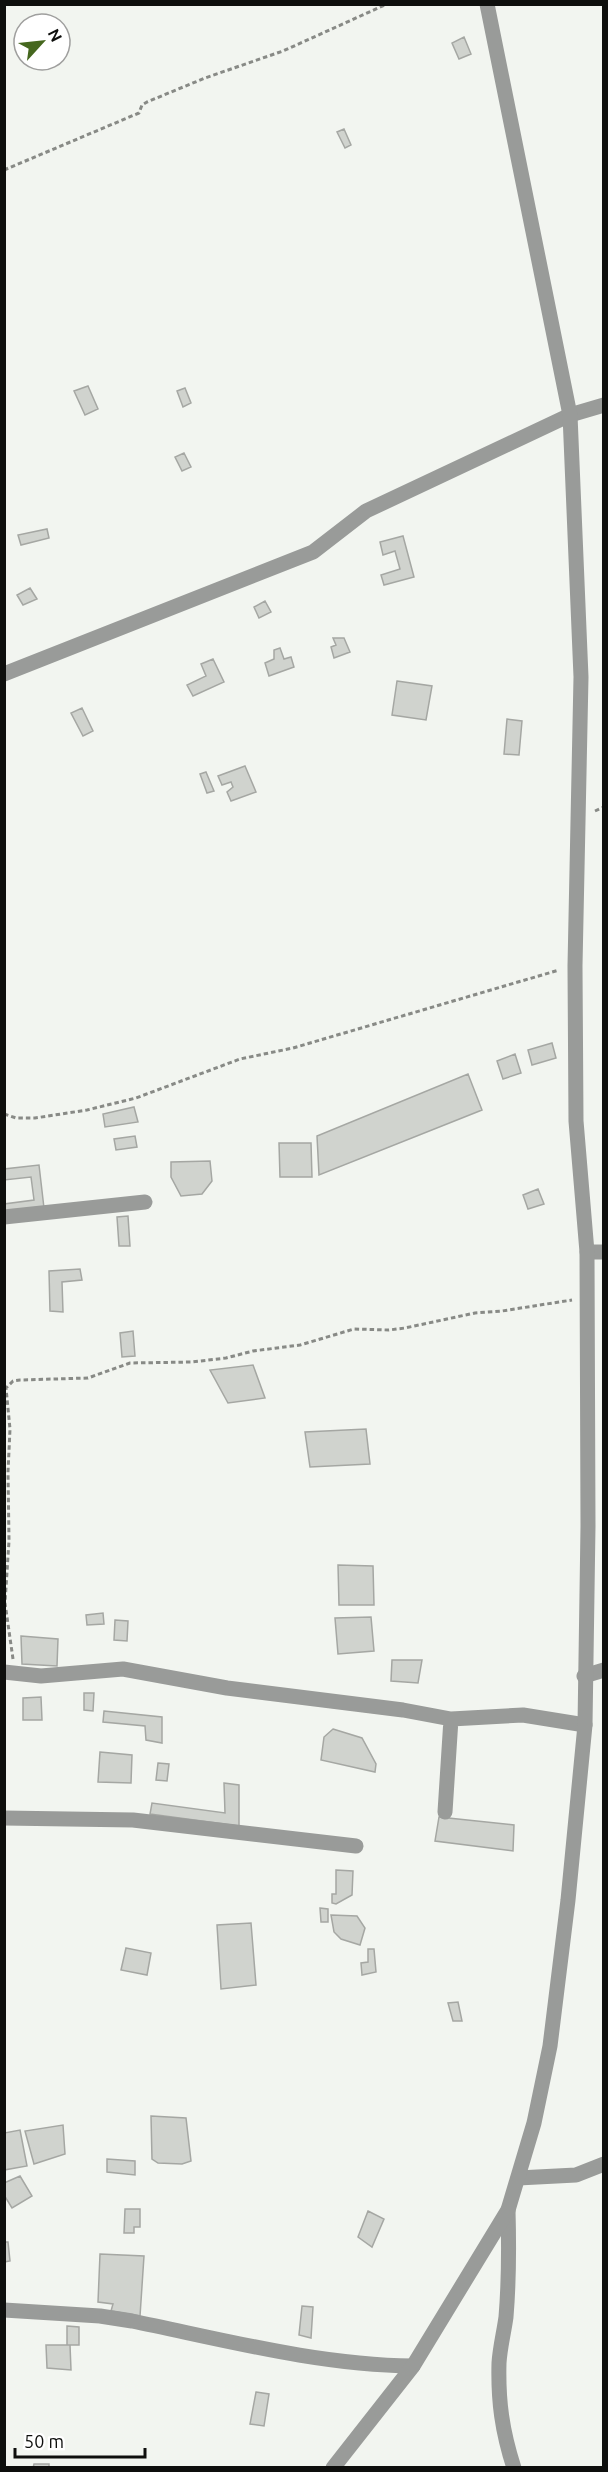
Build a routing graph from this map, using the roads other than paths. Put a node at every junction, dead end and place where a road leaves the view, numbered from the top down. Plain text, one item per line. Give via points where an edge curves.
1 (487, 4) edge
2 (603, 405) edge
3 (570, 415) junction
4 (4, 674) edge
5 (145, 1202) dead end
6 (4, 1217) edge
7 (587, 1252) junction
8 (603, 1252) edge
9 (603, 1670) edge
10 (9, 1673) edge
11 (584, 1676) junction
12 (451, 1719) junction
13 (585, 1725) junction
14 (446, 1812) dead end
15 (4, 1818) edge
16 (356, 1846) dead end
17 (603, 2164) edge
18 (518, 2178) junction
19 (508, 2210) junction
20 (4, 2310) edge
21 (413, 2366) junction
22 (333, 2468) edge
23 (513, 2468) edge

1 - 3 street
2 - 3 street
3 - 4 street via 366,511 313,552
3 - 7 street via 581,677 576,1121
5 - 6 street
7 - 8 street
7 - 11 street
9 - 11 street
10 - 12 street via 42,1676 123,1669 227,1688
11 - 13 street
12 - 13 street via 523,1715
12 - 14 street
13 - 18 street via 550,2046
15 - 16 street via 134,1820
17 - 18 street via 576,2175
18 - 19 street
19 - 21 street
19 - 23 street via 510,2260 499,2402 503,2436
20 - 21 street via 132,2321 327,2361
21 - 22 street

